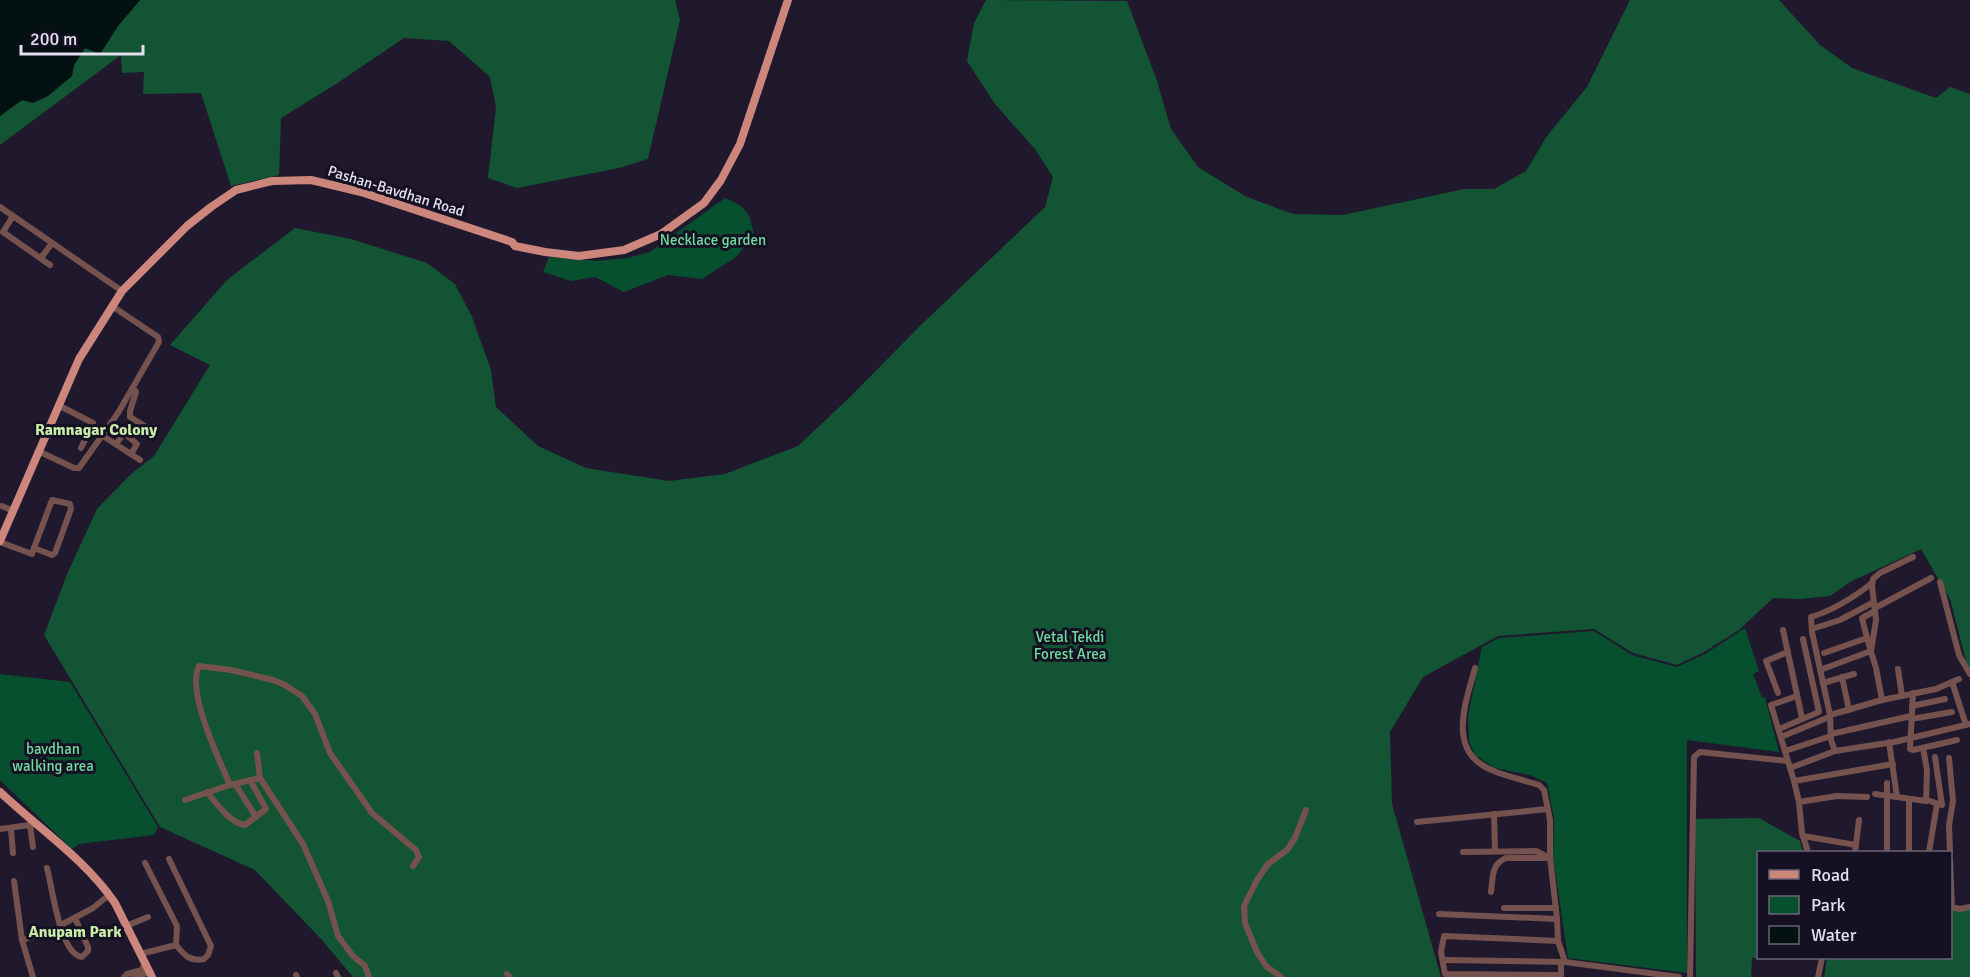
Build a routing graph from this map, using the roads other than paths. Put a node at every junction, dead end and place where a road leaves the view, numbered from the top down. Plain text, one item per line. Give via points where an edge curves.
1 (788, 0) edge
2 (0, 207) edge
3 (13, 216) junction
4 (52, 243) junction
5 (40, 258) junction
6 (50, 265) dead end
7 (122, 291) junction
8 (112, 306) junction
9 (132, 388) junction
10 (58, 405) junction
11 (156, 427) dead end
12 (103, 436) junction
13 (116, 444) junction
14 (81, 448) dead end
15 (38, 451) junction
16 (131, 454) junction
17 (140, 460) dead end
18 (2, 506) dead end
19 (13, 511) junction
20 (0, 542) edge
21 (34, 548) junction
22 (1913, 557) dead end
23 (1931, 578) dead end
24 (1940, 582) dead end
25 (1872, 583) junction
26 (1875, 607) junction
27 (1812, 629) junction
28 (1783, 630) dead end
29 (1867, 638) junction
30 (1803, 639) dead end
31 (1788, 651) junction
32 (1871, 651) junction
33 (1824, 653) dead end
34 (1846, 660) junction
35 (1475, 668) dead end
36 (1898, 669) dead end
37 (1820, 670) junction
38 (1970, 674) edge
39 (1842, 677) junction
40 (1823, 683) junction
41 (1778, 693) dead end
42 (1913, 693) junction
43 (1797, 696) junction
44 (1902, 696) junction
45 (1945, 699) dead end
46 (1882, 700) junction
47 (1912, 706) junction
48 (1848, 710) junction
49 (1952, 712) dead end
50 (1829, 716) junction
51 (1911, 717) junction
52 (1802, 718) junction
53 (1968, 724) edge
54 (1779, 729) junction
55 (1831, 735) junction
56 (1781, 737) junction
57 (1910, 737) junction
58 (1957, 740) dead end
59 (1889, 742) junction
60 (1923, 748) junction
61 (1785, 752) junction
62 (1835, 752) junction
63 (257, 753) dead end
64 (1935, 757) dead end
65 (1949, 758) dead end
66 (1789, 764) junction
67 (1893, 764) junction
68 (260, 778) junction
69 (250, 780) junction
70 (1794, 781) junction
71 (1887, 783) dead end
72 (233, 784) junction
73 (0, 792) edge
74 (207, 792) junction
75 (1875, 794) dead end
76 (1888, 795) junction
77 (1867, 797) dead end
78 (1897, 797) junction
79 (1909, 799) junction
80 (185, 800) dead end
81 (1927, 800) junction
82 (1799, 802) junction
83 (1937, 804) junction
84 (1548, 809) junction
85 (1306, 810) dead end
86 (1494, 814) junction
87 (256, 817) junction
88 (1859, 820) dead end
89 (1418, 822) dead end
90 (34, 825) junction
91 (0, 829) edge
92 (11, 829) junction
93 (1803, 836) junction
94 (1856, 845) junction
95 (33, 847) dead end
96 (1495, 851) junction
97 (1808, 851) edge
98 (1855, 851) edge
99 (1887, 851) edge
100 (1909, 851) edge
101 (1929, 851) edge
102 (1950, 851) edge
103 (1463, 852) dead end
104 (13, 853) dead end
105 (1550, 858) junction
106 (169, 859) dead end
107 (145, 863) dead end
108 (413, 866) dead end
109 (47, 868) dead end
110 (14, 881) dead end
111 (1491, 892) dead end
112 (109, 895) junction
113 (1952, 907) edge
114 (1970, 907) edge
115 (1504, 908) dead end
116 (1556, 908) junction
117 (1439, 914) dead end
118 (148, 917) dead end
119 (75, 918) junction
120 (1557, 919) junction
121 (61, 926) junction
122 (126, 926) junction
123 (22, 940) junction
124 (1558, 941) junction
125 (176, 945) junction
126 (140, 954) junction
127 (1822, 959) edge
128 (1443, 960) junction
129 (1563, 962) junction
130 (144, 963) junction
131 (151, 975) edge
132 (33, 977) edge
133 (125, 977) edge
134 (133, 977) edge
135 (369, 977) edge
136 (1281, 977) edge
137 (1679, 977) edge
138 (1690, 977) edge
139 (1818, 977) edge

1 - 7 main road, Pashan-Bavdhan Road via 740,144 721,180 704,203 643,243 624,250 583,255 512,242 344,187 311,180 272,181 236,190 211,207
2 - 3 street
3 - 4 street
3 - 5 street via 3,232
4 - 5 street
4 - 7 street
5 - 6 street
7 - 8 main road, Pashan-Bavdhan Road
8 - 9 street via 160,339
8 - 10 main road, Pashan-Bavdhan Road via 79,359
9 - 11 street via 136,392 129,414 148,428
9 - 12 street
10 - 14 street via 93,423
10 - 15 main road, Pashan-Bavdhan Road
12 - 13 street
12 - 15 street via 78,468
13 - 16 street
13 - 16 street via 124,433 137,444
15 - 19 main road, Pashan-Bavdhan Road
16 - 17 street
18 - 19 street
19 - 20 main road, Pashan-Bavdhan Road
20 - 21 street via 32,554
21 - 21 street via 54,555 70,504 51,501
22 - 25 street via 1880,573
23 - 26 street
24 - 38 street via 1959,655
25 - 26 street
25 - 27 street via 1840,606 1811,617
26 - 27 street
26 - 29 street via 1862,618
26 - 32 street
27 - 37 street
28 - 31 street
29 - 32 street
29 - 33 street
30 - 52 street via 1819,712
31 - 41 street via 1766,661
31 - 43 street
32 - 34 street
32 - 46 street
34 - 37 street
34 - 39 street via 1853,674
35 - 84 street via 1464,707 1462,729 1467,751 1491,771 1542,787
36 - 44 street
37 - 40 street
39 - 40 street
39 - 48 street
40 - 50 street
42 - 44 street
42 - 47 street
42 - 53 street via 1956,680
43 - 52 street
43 - 54 street via 1771,705
44 - 46 street
45 - 47 street
46 - 48 street
47 - 51 street
48 - 50 street
49 - 51 street
50 - 55 street
50 - 56 street
51 - 55 street
51 - 57 street
52 - 54 street
53 - 57 street
54 - 56 street
55 - 61 street
55 - 62 street
56 - 61 street
57 - 59 street
57 - 60 street via 1910,749
58 - 60 street
59 - 62 street
59 - 67 street
60 - 81 street
61 - 66 street
62 - 66 street
63 - 68 street
64 - 83 street via 1942,802
65 - 102 street via 1953,801
66 - 70 street
66 - 138 street via 1700,752 1694,757
67 - 70 street
67 - 78 street
68 - 69 street
68 - 135 street via 303,844 328,901 338,936 363,964
69 - 72 street
69 - 87 street via 266,807
70 - 82 street
71 - 76 street
72 - 74 street
72 - 87 street
72 - 108 street via 204,725 197,686 199,666 273,680 302,696 315,714 330,753 367,806 416,850 419,857
73 - 90 main road
74 - 80 street
74 - 87 street via 240,825
75 - 76 street
76 - 78 street
76 - 99 street
77 - 82 street via 1838,796
78 - 79 street
79 - 81 street
79 - 100 street
81 - 83 street
82 - 93 street
83 - 101 street
84 - 86 street
84 - 105 street
85 - 136 street via 1295,838 1287,850 1268,864 1244,906 1245,923 1257,952 1266,966
86 - 89 street
86 - 96 street
88 - 94 street
90 - 92 street
90 - 95 street
90 - 112 main road via 83,866
91 - 92 street
92 - 104 street
93 - 94 street
93 - 97 street
94 - 98 street
96 - 103 street
96 - 105 street via 1536,851
105 - 111 street via 1500,860 1495,866
105 - 116 street
106 - 125 street via 211,946 208,955 198,960 185,956
107 - 125 street via 177,926
109 - 121 street
110 - 123 street
112 - 119 street
112 - 122 main road
113 - 114 street
115 - 116 street
116 - 120 street
117 - 120 street
118 - 122 street
119 - 121 street
119 - 121 street via 88,947 85,955 78,957 72,951
120 - 124 street
121 - 123 street
122 - 126 main road
123 - 132 street
124 - 128 street via 1443,936
124 - 129 street
125 - 126 street
126 - 130 main road
127 - 139 street
128 - 129 street
128 - 129 street via 1445,974 1508,976 1561,975
129 - 137 street
130 - 131 main road
130 - 133 street via 142,970
131 - 134 street

